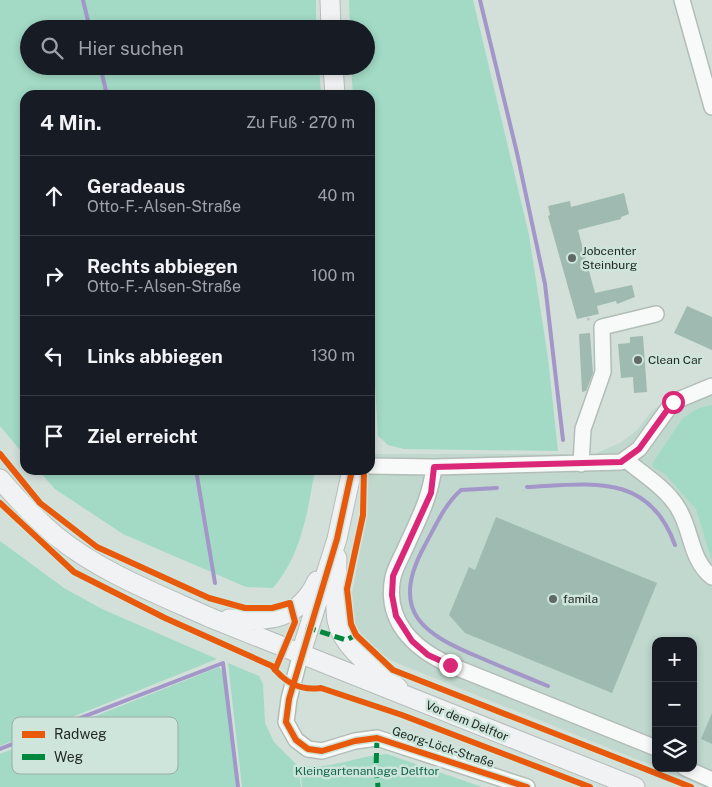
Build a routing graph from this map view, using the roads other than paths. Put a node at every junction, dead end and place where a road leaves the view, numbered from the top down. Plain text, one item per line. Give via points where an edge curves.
1 (330, 0) edge
2 (682, 0) edge
3 (331, 20) edge
4 (334, 75) edge
5 (335, 90) edge
6 (712, 108) edge
7 (656, 314) dead end
8 (712, 386) edge
9 (626, 460) junction
10 (580, 464) junction
11 (375, 466) edge
12 (434, 467) junction
13 (351, 475) edge
14 (0, 479) edge
15 (337, 539) junction
16 (712, 577) edge
17 (211, 618) junction
18 (301, 653) junction
19 (411, 698) junction
20 (652, 746) edge
21 (694, 772) edge
22 (712, 780) edge
23 (527, 787) edge
24 (634, 787) edge

1 - 3 main road
2 - 6 street
4 - 5 main road
7 - 10 street via 602,327 603,372 583,429
8 - 9 street via 673,402 639,449
9 - 10 street
9 - 16 street via 677,507 700,565
10 - 12 street
11 - 12 street
12 - 20 street via 431,493 393,576 396,616 412,641 428,655 450,665
13 - 15 main road
14 - 17 main road, Vor dem Delftor via 64,542 150,591
15 - 17 main road via 309,597 293,612 260,621
15 - 18 main road
15 - 19 main road via 337,620 342,635 350,647
17 - 18 main road, Vor dem Delftor
18 - 19 main road, Vor dem Delftor
18 - 23 street, Georg-Löck-Straße via 288,700 286,722 296,740 308,749 322,752 355,740 377,738
19 - 24 main road, Vor dem Delftor
21 - 22 street

